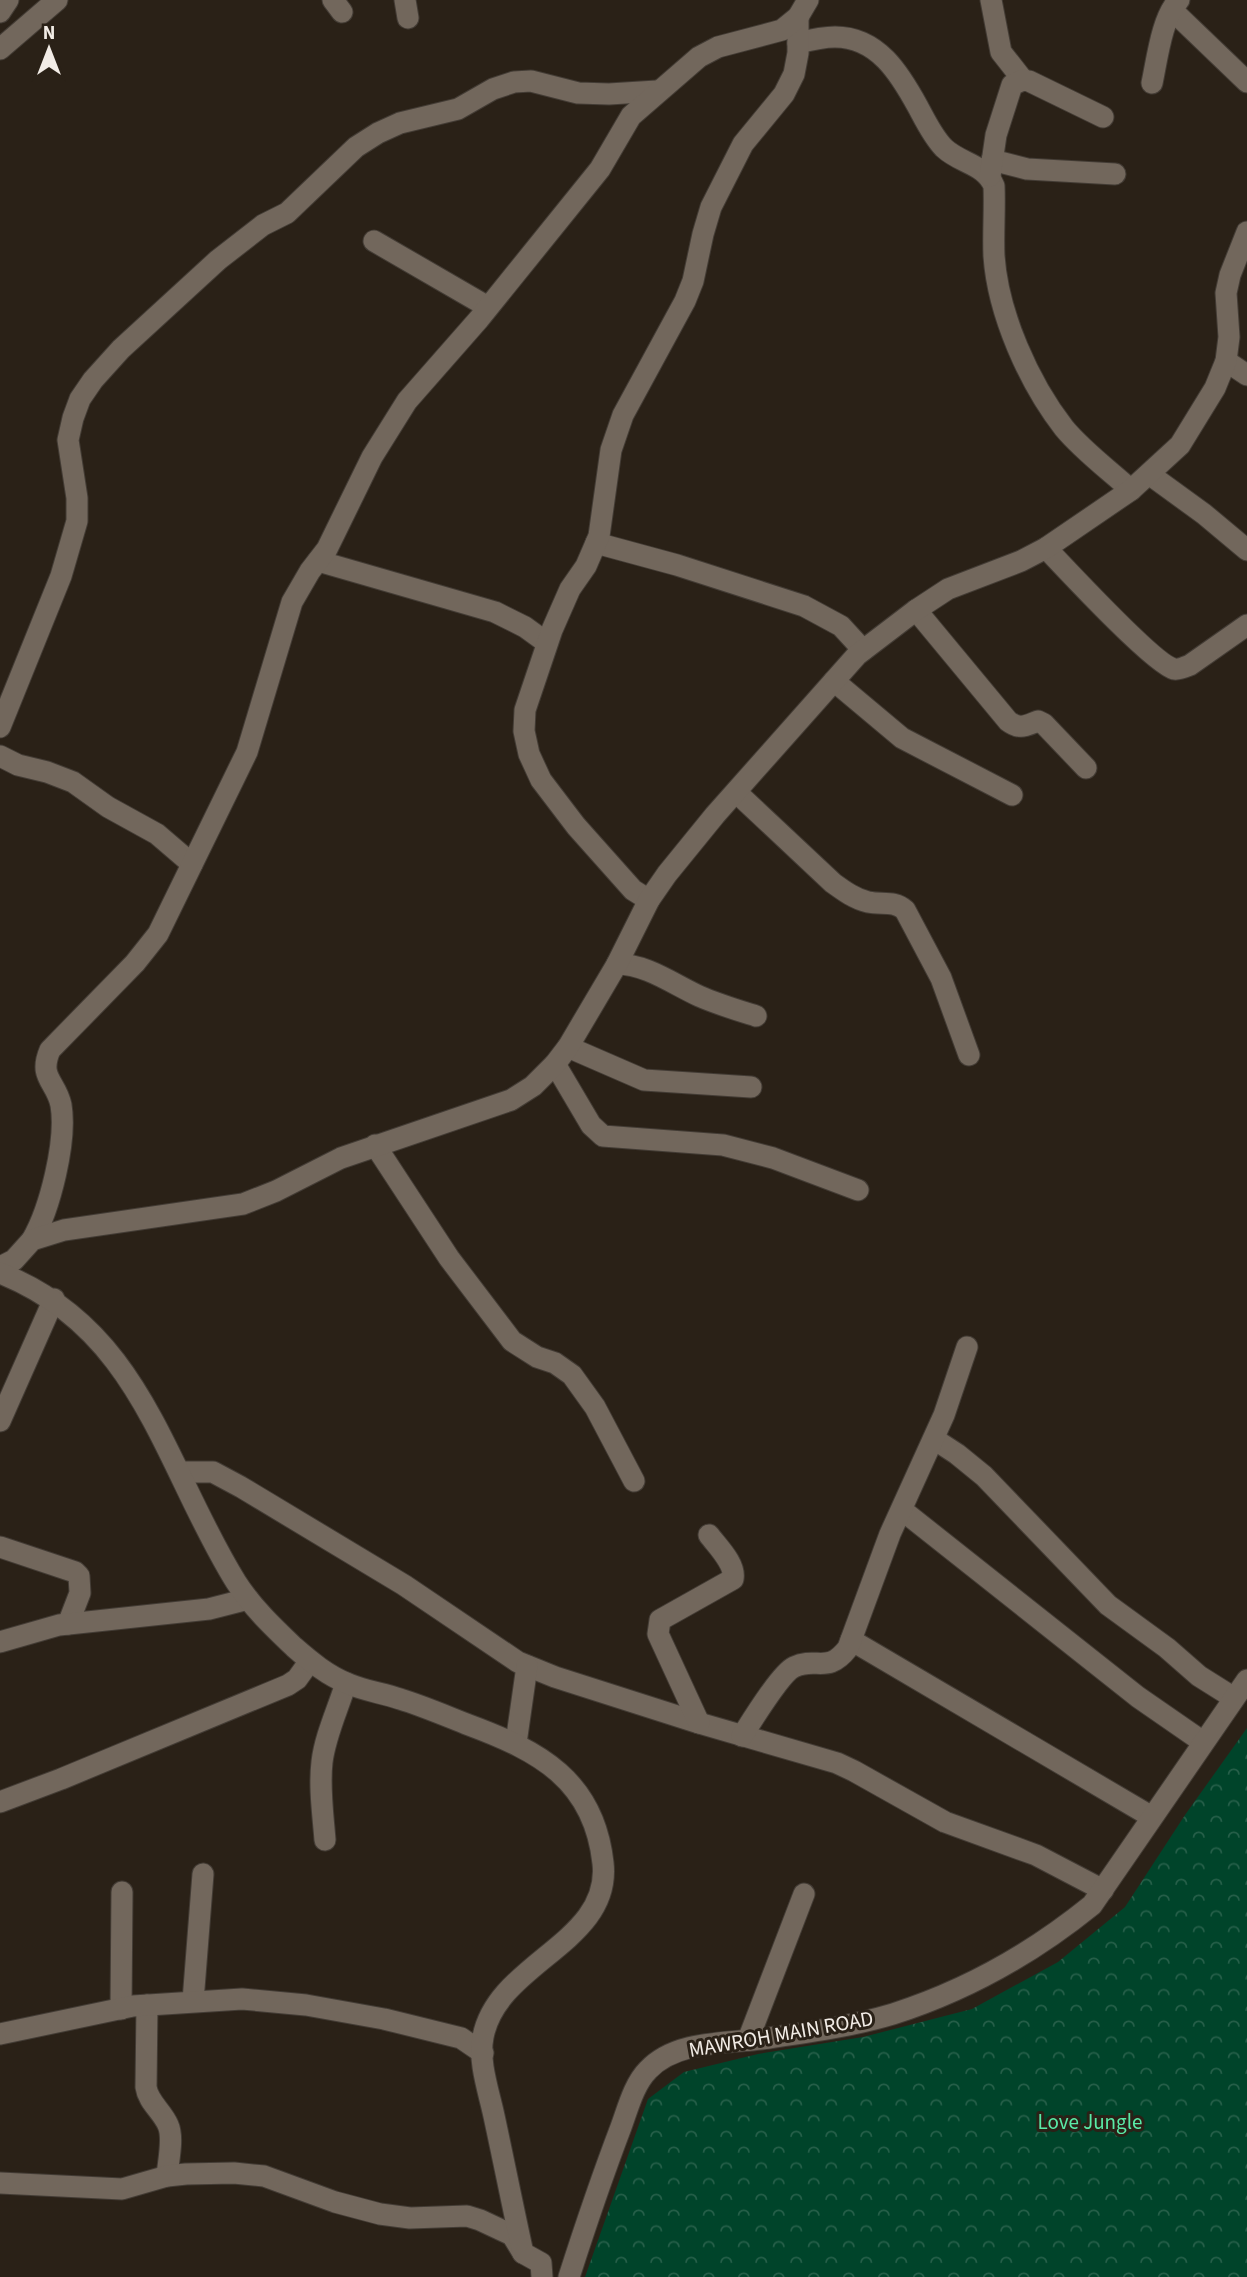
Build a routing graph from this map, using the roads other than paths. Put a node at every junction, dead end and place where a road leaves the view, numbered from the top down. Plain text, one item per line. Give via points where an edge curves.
1 (8, 0) edge
2 (57, 0) edge
3 (991, 0) edge
4 (1175, 5) edge
5 (803, 8) edge
6 (0, 12) edge
7 (798, 43) junction
8 (0, 49) edge
9 (1023, 80) junction
10 (1247, 82) edge
11 (1152, 83) dead end
12 (657, 91) junction
13 (1102, 117) dead end
14 (991, 168) junction
15 (1115, 174) dead end
16 (1247, 232) edge
17 (374, 241) dead end
18 (488, 307) junction
19 (1226, 360) junction
20 (1247, 375) edge
21 (1149, 474) junction
22 (1131, 490) junction
23 (596, 542) junction
24 (1046, 548) junction
25 (1247, 550) edge
26 (318, 561) junction
27 (916, 610) junction
28 (1247, 625) edge
29 (547, 643) junction
30 (863, 650) junction
31 (834, 681) junction
32 (0, 727) edge
33 (0, 756) edge
34 (1086, 768) dead end
35 (736, 792) junction
36 (1012, 795) dead end
37 (192, 864) junction
38 (649, 900) junction
39 (617, 964) junction
40 (756, 1016) dead end
41 (969, 1055) dead end
42 (562, 1056) junction
43 (751, 1087) dead end
44 (375, 1145) junction
45 (858, 1189) dead end
46 (32, 1240) junction
47 (0, 1267) edge
48 (0, 1273) edge
49 (54, 1299) junction
50 (967, 1347) dead end
51 (0, 1421) edge
52 (934, 1438) junction
53 (180, 1472) junction
54 (634, 1481) dead end
55 (902, 1510) junction
56 (709, 1535) dead end
57 (0, 1547) edge
58 (248, 1599) junction
59 (68, 1624) junction
60 (851, 1640) junction
61 (0, 1642) edge
62 (310, 1661) junction
63 (527, 1666) junction
64 (1247, 1680) edge
65 (346, 1683) junction
66 (1234, 1698) junction
67 (699, 1723) junction
68 (742, 1736) junction
69 (516, 1742) junction
70 (1203, 1742) junction
71 (0, 1802) edge
72 (1152, 1817) junction
73 (325, 1840) dead end
74 (202, 1874) dead end
75 (1102, 1890) junction
76 (122, 1892) dead end
77 (804, 1894) dead end
78 (193, 2001) junction
79 (147, 2005) junction
80 (121, 2009) junction
81 (0, 2034) edge
82 (748, 2040) junction
83 (483, 2053) junction
84 (167, 2176) junction
85 (0, 2183) edge
86 (523, 2253) junction
87 (542, 2277) edge
88 (569, 2277) edge

1 - 6 street
2 - 8 street
3 - 9 street via 1001,52
4 - 10 street
4 - 11 street
5 - 7 street
5 - 12 street via 782,30 718,47 699,57
7 - 14 street via 837,37 870,47 887,58 944,148
7 - 23 street via 794,74 784,94 743,144 724,179 705,225 685,301 623,415 611,450
9 - 13 street
9 - 14 street via 1012,85
12 - 18 street via 631,116 600,169
12 - 32 street via 578,93 531,80 514,82 458,109 378,133 356,147 287,213 263,225 218,260 121,349 93,380 73,418 68,440 77,521 61,576
14 - 15 street
14 - 22 street via 994,257 1011,335 1065,429
16 - 19 street via 1226,293
17 - 18 street
18 - 26 street via 388,429
19 - 20 street
19 - 21 street via 1215,388 1180,445
21 - 22 street
21 - 25 street
22 - 24 street
23 - 29 street
23 - 30 street via 804,606 841,626
24 - 27 street via 948,589
24 - 28 street via 1094,599 1172,668 1190,665
26 - 29 street via 495,612
26 - 37 street via 292,603 247,752
27 - 30 street
27 - 34 street via 1008,721 1016,727 1038,721 1044,724
29 - 38 street via 525,710 524,731 533,767 576,826 634,890
30 - 31 street
31 - 35 street
31 - 36 street via 902,738
33 - 37 street via 73,782 156,834
35 - 38 street
35 - 41 street via 841,889 866,902 891,903 905,910 941,978
37 - 46 street via 158,934 46,1058 47,1079 61,1106 61,1131 51,1191
38 - 39 street
39 - 40 street via 641,968 698,996
39 - 42 street
42 - 43 street via 644,1080
42 - 44 street via 533,1086 511,1100
42 - 45 street via 590,1125 603,1136 723,1145
44 - 46 street via 243,1204 64,1230
44 - 54 street via 449,1258 512,1341 572,1375
46 - 47 street via 14,1260
48 - 49 street
49 - 51 street
49 - 53 street via 90,1332 135,1386
50 - 52 street
52 - 55 street
52 - 66 street via 984,1476 1108,1605
53 - 58 street
53 - 63 street via 213,1472 241,1487 323,1534
55 - 60 street
55 - 70 street via 1138,1697
56 - 67 street via 731,1566 733,1579 660,1620 658,1626
57 - 59 street via 79,1576 80,1592
58 - 59 street via 209,1608
58 - 62 street
59 - 61 street
60 - 68 street via 839,1660 803,1664 788,1671
60 - 72 street
62 - 65 street
62 - 71 street via 288,1685
63 - 67 street
63 - 69 street
64 - 66 street, MAWROH MAIN ROAD
65 - 69 street
65 - 73 street via 322,1762
66 - 70 street, MAWROH MAIN ROAD
67 - 68 street
68 - 75 street via 837,1763 945,1822 1036,1855
69 - 83 street via 559,1770 583,1799 604,1865 600,1893 590,1916 513,1983 494,2007
70 - 72 street, MAWROH MAIN ROAD
72 - 75 street, MAWROH MAIN ROAD
74 - 78 street
75 - 82 street, MAWROH MAIN ROAD via 1092,1905 1060,1931 928,2002 854,2024
76 - 80 street
77 - 82 street
78 - 79 street
78 - 83 street via 242,1999 306,2005 461,2038
79 - 80 street
79 - 84 street via 147,2096 170,2128
80 - 81 street
82 - 88 street, MAWROH MAIN ROAD via 678,2051 646,2071 606,2168
83 - 86 street
84 - 85 street via 122,2189
84 - 86 street via 264,2176 380,2214 467,2217 512,2235
86 - 87 street via 541,2263

